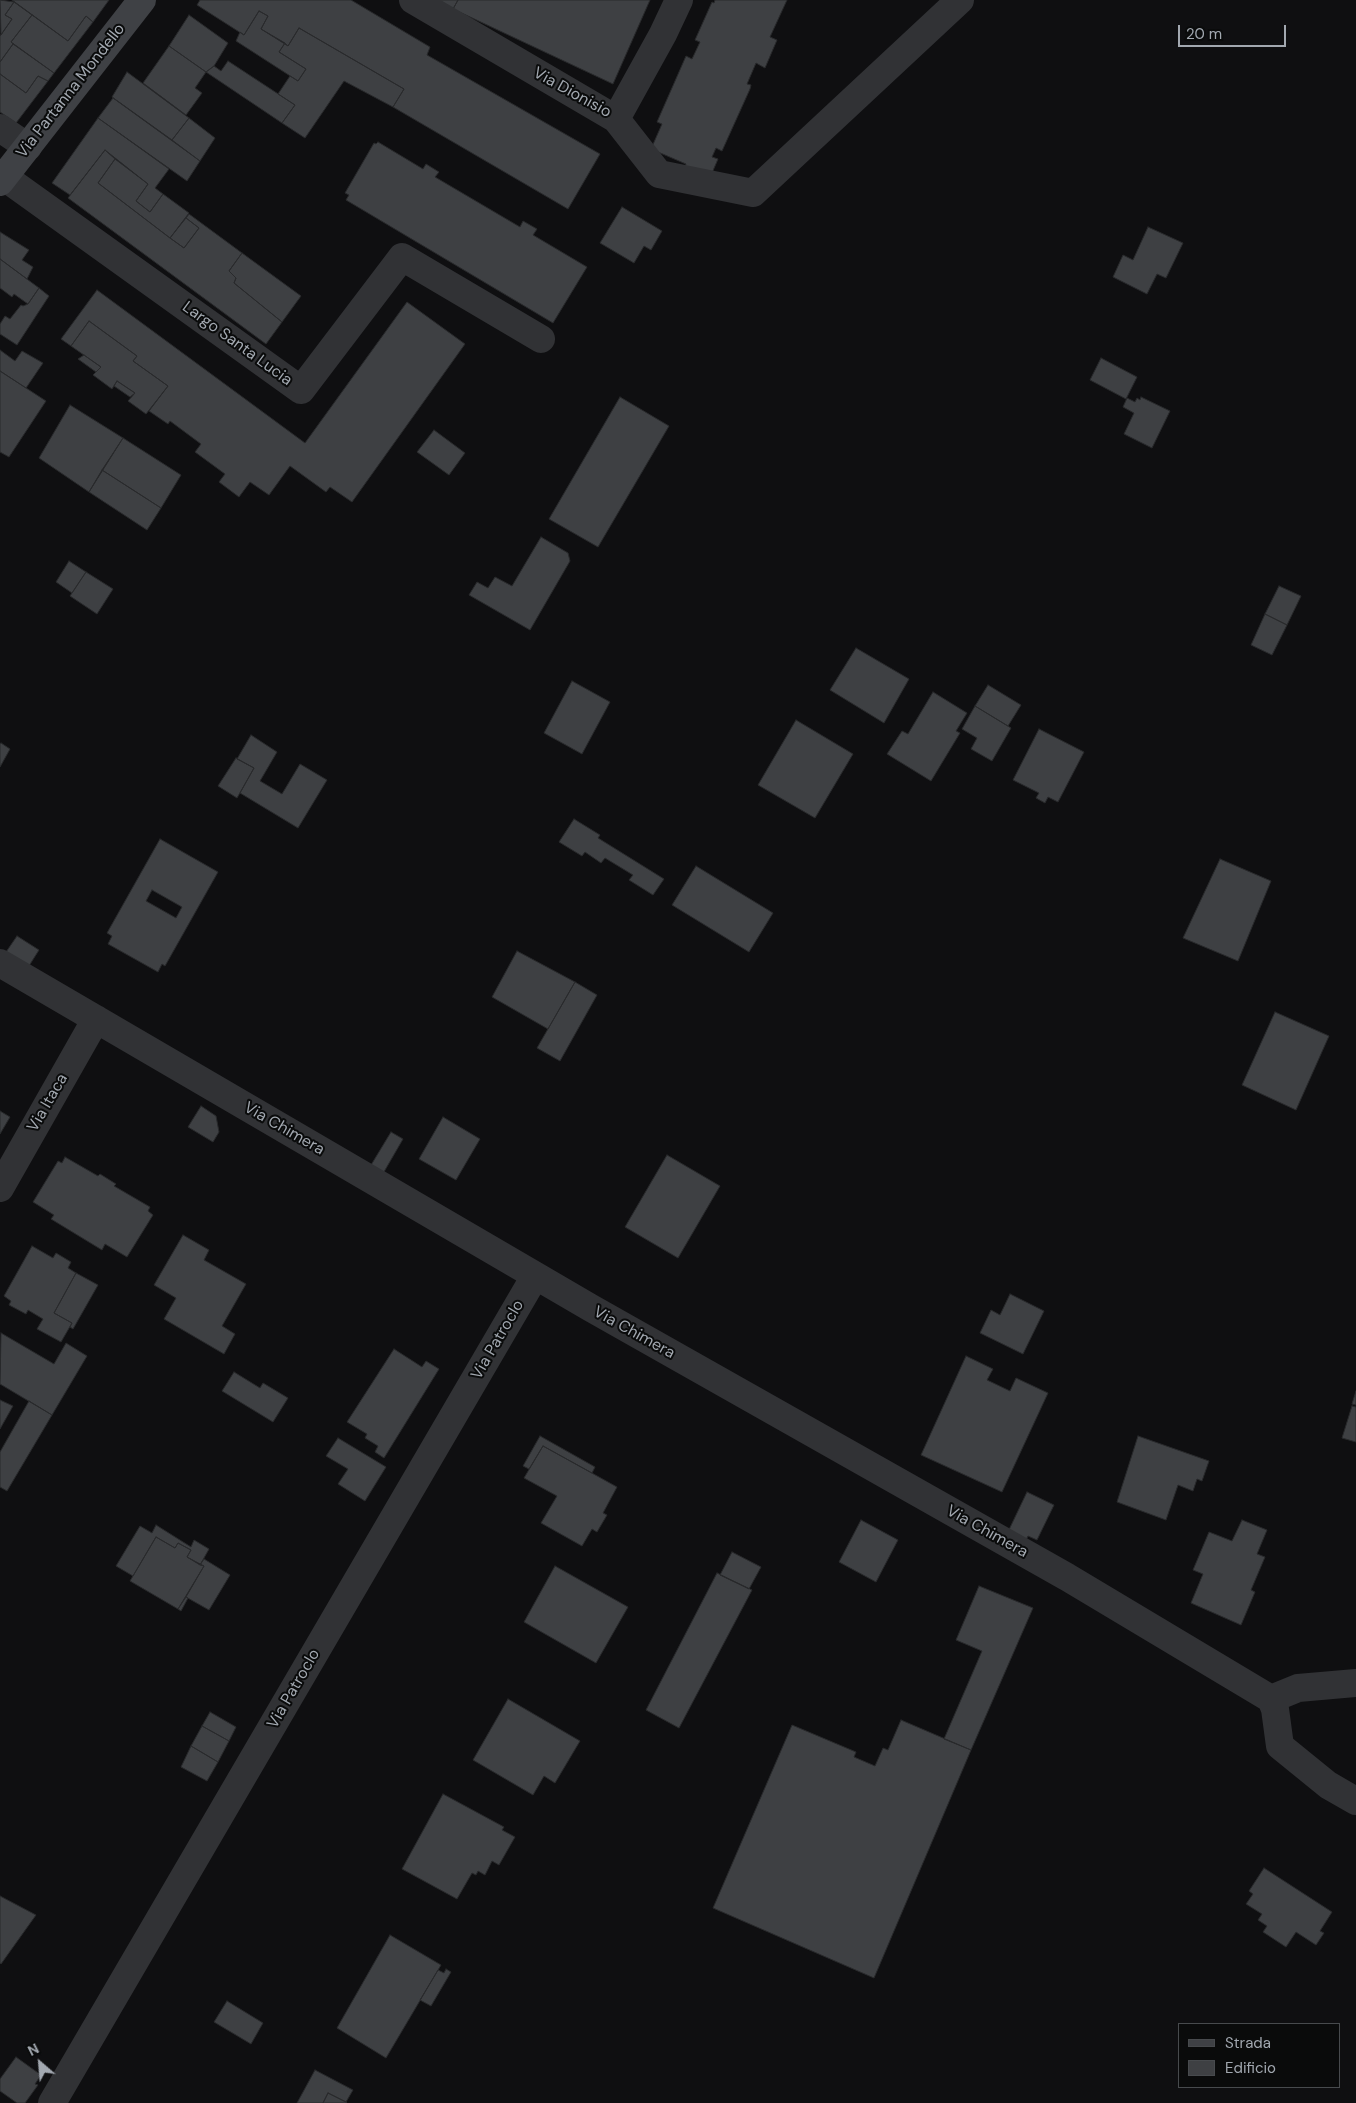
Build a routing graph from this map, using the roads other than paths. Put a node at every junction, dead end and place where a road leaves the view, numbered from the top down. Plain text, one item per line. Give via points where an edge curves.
1 (142, 0) edge
2 (413, 0) edge
3 (679, 0) edge
4 (960, 0) edge
5 (616, 119) junction
6 (0, 128) edge
7 (28, 147) junction
8 (2, 179) edge
9 (541, 339) dead end
10 (0, 963) edge
11 (96, 1019) junction
12 (0, 1188) edge
13 (535, 1276) junction
14 (1356, 1683) edge
15 (1271, 1699) junction
16 (1356, 1801) edge
17 (52, 2103) edge

1 - 7 main road, Via Partanna Mondello
2 - 5 street, Via Dionisio
3 - 5 street, Via Dionisio
4 - 5 street via 753,193 659,174
6 - 7 street
7 - 8 main road, Via Partanna Mondello
8 - 9 street, Largo Santa Lucia via 301,390 402,257
10 - 11 street, Via Chimera
11 - 12 street, Via Itaca
11 - 13 street, Via Chimera
13 - 15 street, Via Chimera via 1067,1577
13 - 17 street, Via Patroclo
14 - 15 street via 1298,1688
15 - 16 street via 1280,1746 1328,1785

